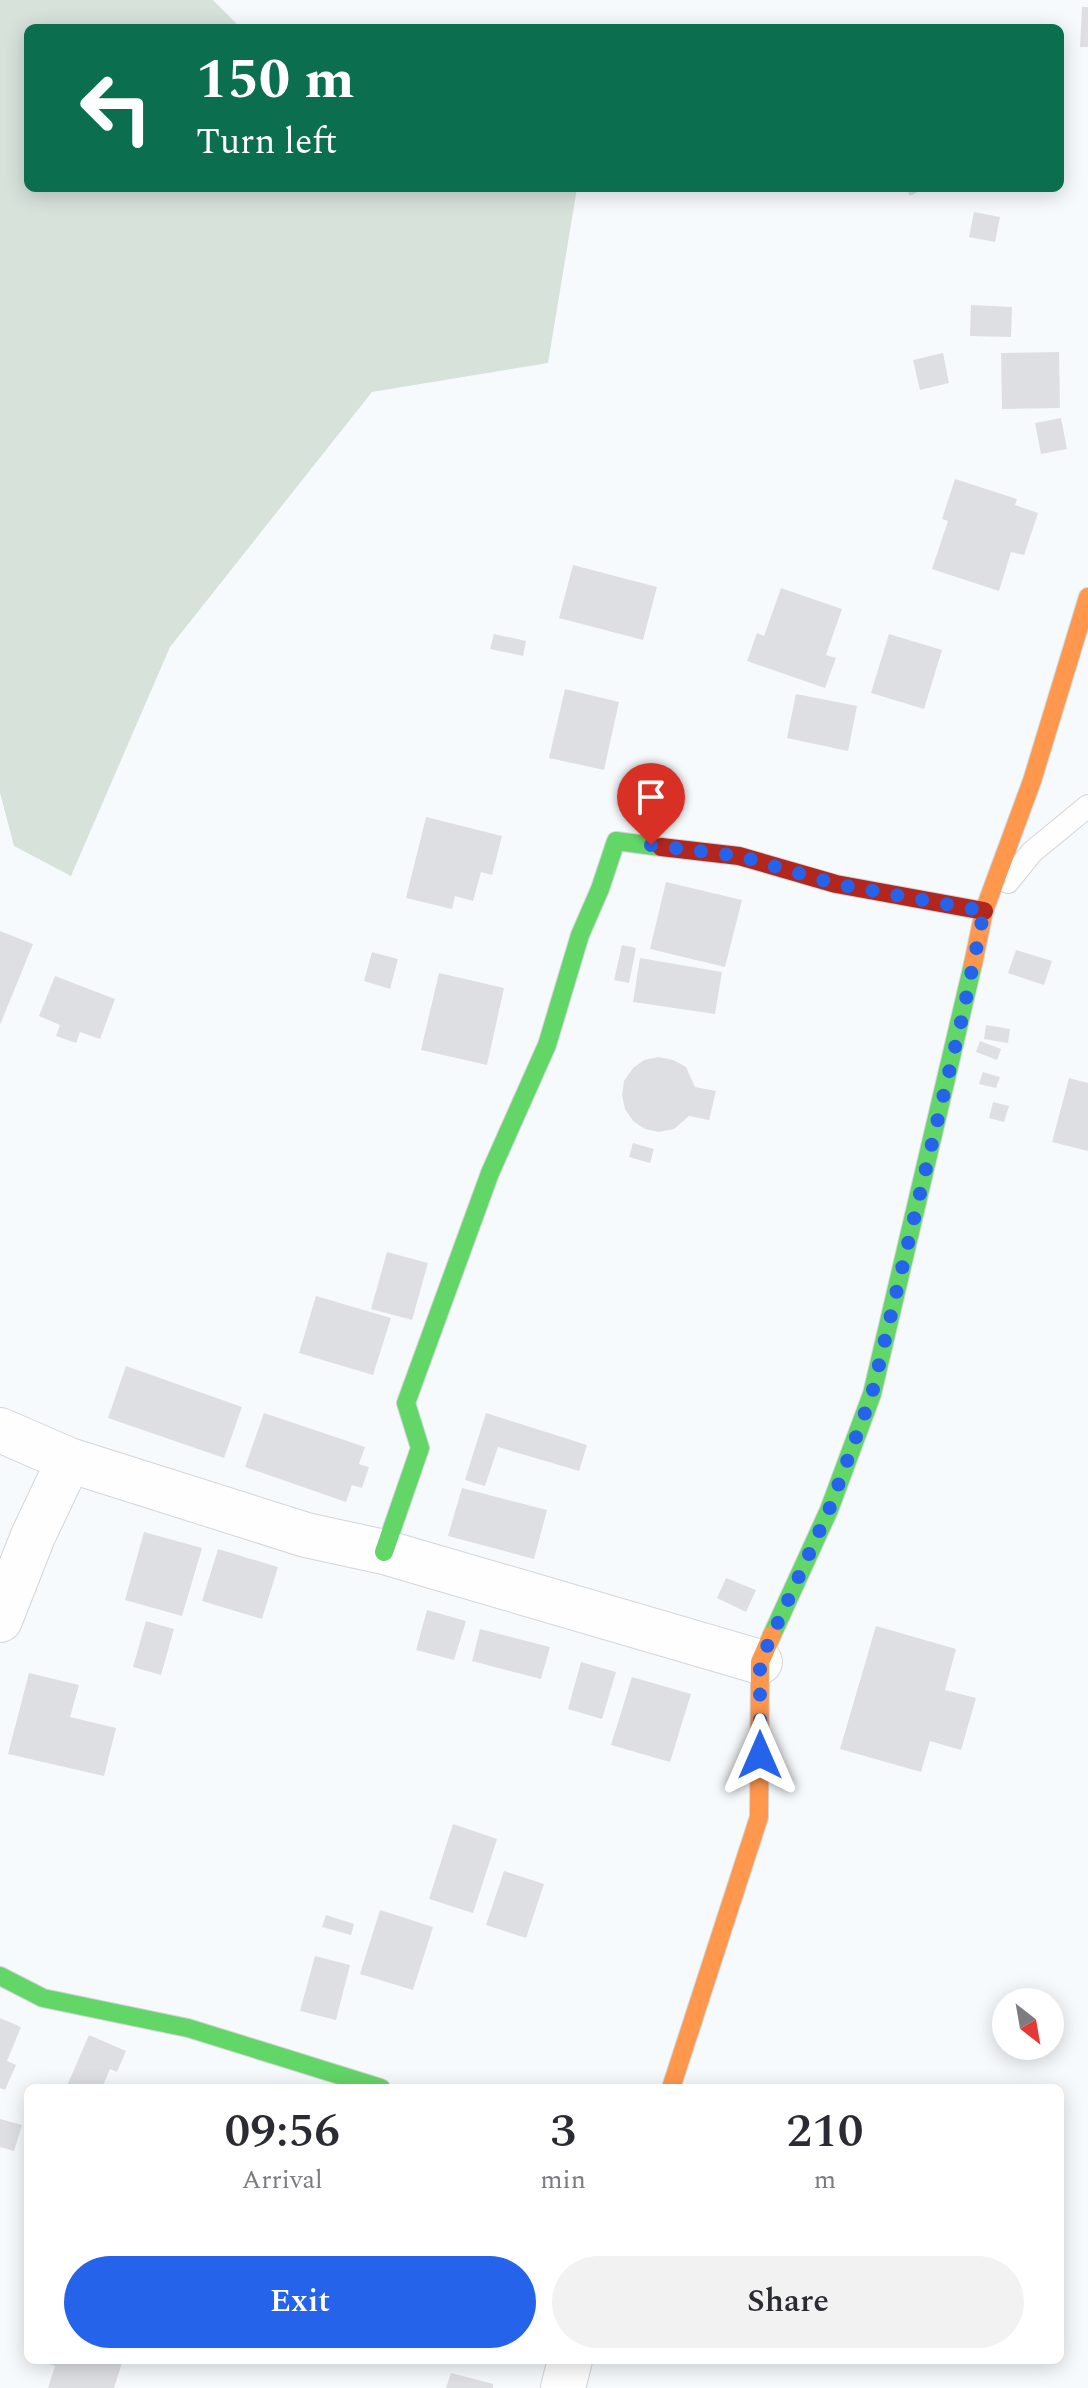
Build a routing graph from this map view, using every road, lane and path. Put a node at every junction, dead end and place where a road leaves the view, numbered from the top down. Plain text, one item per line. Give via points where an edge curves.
1 (1088, 597) edge
2 (1088, 806) edge
3 (984, 911) junction
4 (0, 1430) edge
5 (69, 1460) junction
6 (384, 1552) junction
7 (0, 1620) edge
8 (760, 1662) junction
9 (0, 1976) edge
10 (368, 2084) edge
11 (672, 2084) edge
12 (569, 2364) edge
13 (563, 2388) edge

1 - 3 street via 1032,781
2 - 3 lane via 1032,852
3 - 6 street via 836,884 739,856 616,841 547,1045 490,1173 406,1403 420,1448
3 - 8 street via 872,1394 829,1510
4 - 5 street
5 - 6 street via 306,1535
5 - 7 street
6 - 8 street
8 - 11 street via 759,1817
9 - 10 street via 16,1988 69,2006 186,2027
12 - 13 street

